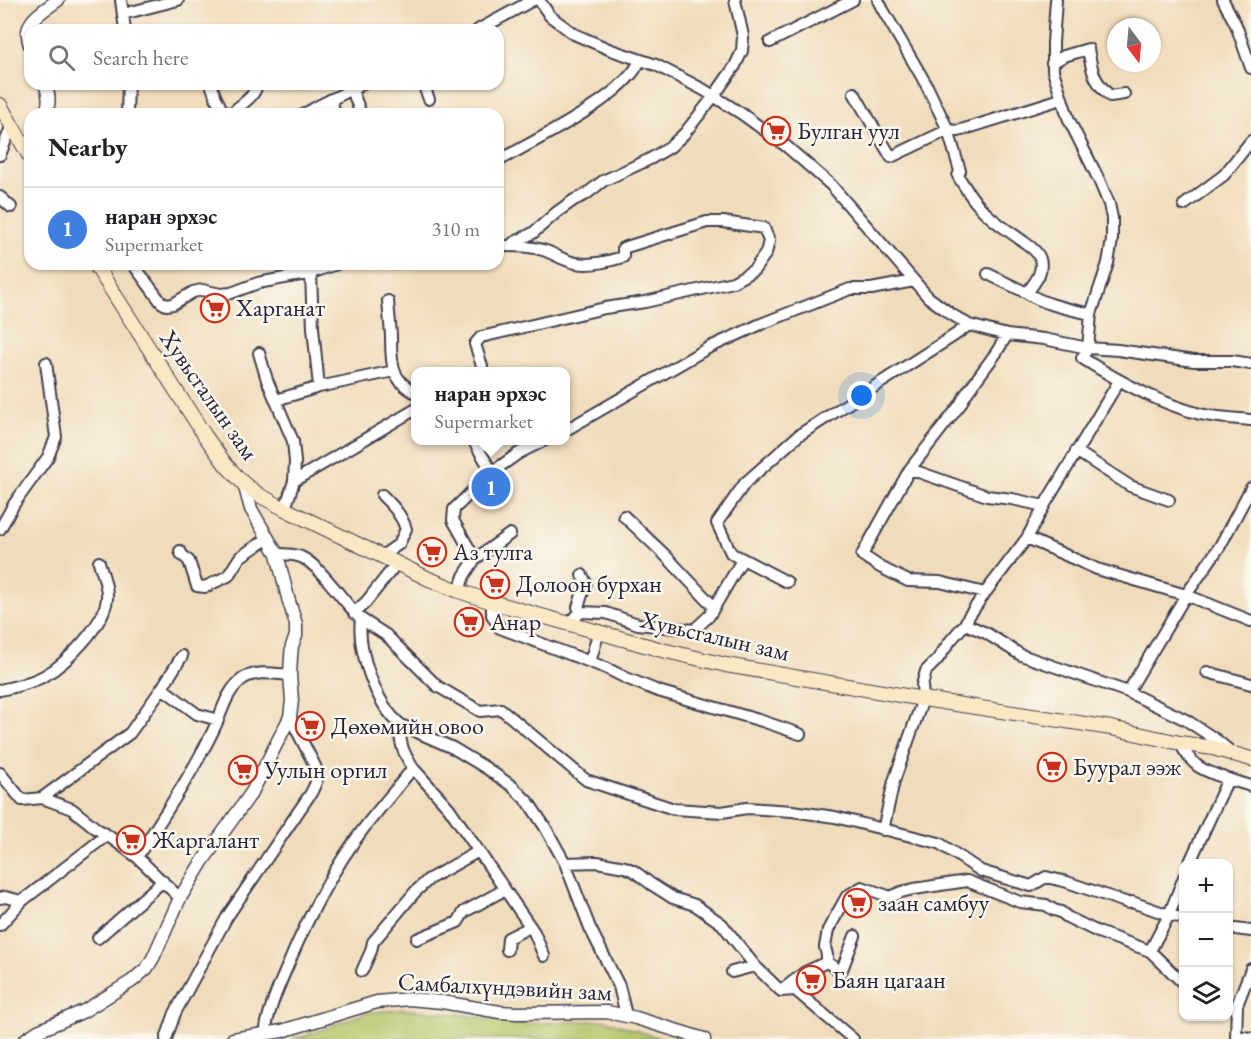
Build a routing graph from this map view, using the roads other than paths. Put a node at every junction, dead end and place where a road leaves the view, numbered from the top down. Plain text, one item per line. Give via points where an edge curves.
1 (58, 0) edge
2 (121, 0) edge
3 (178, 0) edge
4 (533, 0) edge
5 (539, 0) edge
6 (735, 0) edge
7 (853, 0) edge
8 (878, 0) edge
9 (1056, 0) edge
10 (1223, 0) edge
11 (123, 14) junction
12 (30, 24) edge
13 (124, 24) edge
14 (489, 24) edge
15 (770, 42) dead end
16 (640, 60) junction
17 (1052, 63) junction
18 (1251, 68) edge
19 (46, 90) edge
20 (128, 90) edge
21 (213, 90) edge
22 (256, 90) edge
23 (351, 90) joint
24 (425, 90) edge
25 (854, 93) dead end
26 (1124, 94) dead end
27 (714, 96) junction
28 (331, 99) junction
29 (429, 99) dead end
30 (1062, 99) junction
31 (0, 105) edge
32 (47, 108) edge
33 (127, 108) edge
34 (221, 108) edge
35 (238, 108) edge
36 (315, 108) edge
37 (333, 108) edge
38 (358, 108) edge
39 (12, 125) junction
40 (948, 130) junction
41 (24, 137) edge
42 (1251, 141) edge
43 (0, 155) edge
44 (504, 158) edge
45 (0, 197) edge
46 (1184, 205) dead end
47 (11, 207) dead end
48 (504, 245) edge
49 (504, 246) edge
50 (99, 270) edge
51 (137, 270) edge
52 (310, 270) edge
53 (314, 270) edge
54 (988, 274) dead end
55 (914, 281) junction
56 (1027, 293) junction
57 (388, 301) dead end
58 (1091, 314) junction
59 (969, 325) junction
60 (1007, 335) junction
61 (1088, 348) junction
62 (259, 352) dead end
63 (46, 363) dead end
64 (1251, 364) edge
65 (482, 367) edge
66 (394, 371) junction
67 (1119, 381) junction
68 (319, 387) junction
69 (411, 390) edge
70 (276, 400) junction
71 (411, 412) edge
72 (1251, 420) edge
73 (570, 428) edge
74 (475, 445) edge
75 (536, 445) edge
76 (1076, 451) junction
77 (910, 469) junction
78 (492, 472) junction
79 (294, 481) junction
80 (244, 484) junction
81 (1251, 488) edge
82 (382, 495) dead end
83 (1169, 500) dead end
84 (1044, 506) junction
85 (285, 509) junction
86 (624, 516) dead end
87 (0, 529) edge
88 (510, 534) dead end
89 (1027, 538) junction
90 (267, 539) junction
91 (180, 551) dead end
92 (731, 553) junction
93 (277, 554) junction
94 (382, 556) junction
95 (476, 559) junction
96 (99, 562) dead end
97 (396, 563) junction
98 (582, 575) dead end
99 (787, 582) dead end
100 (459, 591) junction
101 (985, 593) junction
102 (1186, 595) junction
103 (492, 602) junction
104 (714, 607) junction
105 (581, 612) junction
106 (357, 616) junction
107 (1251, 621) edge
108 (568, 623) junction
109 (965, 624) junction
110 (599, 631) junction
111 (182, 656) dead end
112 (590, 662) junction
113 (1207, 672) dead end
114 (290, 675) junction
115 (1251, 684) edge
116 (162, 688) junction
117 (0, 690) edge
118 (1128, 692) junction
119 (923, 699) junction
120 (290, 717) junction
121 (218, 720) junction
122 (401, 725) junction
123 (800, 734) dead end
124 (1180, 743) junction
125 (1233, 754) junction
126 (1251, 759) edge
127 (413, 768) junction
128 (0, 773) edge
129 (1228, 779) junction
130 (1251, 786) edge
131 (42, 798) junction
132 (883, 830) junction
133 (107, 835) junction
134 (478, 851) junction
135 (137, 857) junction
136 (1191, 859) edge
137 (565, 863) junction
138 (163, 881) junction
139 (504, 890) junction
140 (1179, 890) edge
141 (0, 898) edge
142 (180, 898) junction
143 (22, 901) junction
144 (1169, 915) junction
145 (1179, 917) edge
146 (0, 925) edge
147 (530, 927) junction
148 (1233, 929) edge
149 (1251, 931) edge
150 (855, 936) dead end
151 (98, 938) dead end
152 (417, 939) dead end
153 (507, 950) dead end
154 (1150, 951) junction
155 (544, 956) dead end
156 (827, 962) junction
157 (755, 966) junction
158 (1251, 969) edge
159 (362, 971) dead end
160 (732, 972) dead end
161 (1179, 979) edge
162 (781, 991) junction
163 (1233, 1003) edge
164 (626, 1015) junction
165 (265, 1034) junction
166 (1236, 1038) edge
167 (1251, 1038) edge
168 (26, 1039) edge
169 (166, 1039) edge
170 (233, 1039) edge
171 (704, 1039) edge
172 (853, 1039) edge

1 - 12 street
2 - 11 street
3 - 11 street
4 - 14 street
5 - 16 street via 550,16 574,34
6 - 27 street via 743,36 742,51
7 - 15 street
8 - 40 street
9 - 17 street
10 - 18 street
11 - 13 street
16 - 27 street
16 - 44 street via 621,85 592,107
17 - 26 street via 1088,49 1098,85 1110,96
17 - 30 street
19 - 32 street
20 - 33 street
21 - 34 street
22 - 35 street
23 - 28 street
23 - 38 street
24 - 29 street
25 - 40 street via 891,157
27 - 48 street via 670,147 603,181 533,233
27 - 55 street via 819,174
28 - 36 street
28 - 37 street
30 - 40 street via 958,131
30 - 58 street via 1112,218 1108,263
31 - 39 main road
39 - 41 main road
39 - 43 street
40 - 56 street via 960,171 958,176 975,201 1040,258 1040,272
42 - 46 street via 1224,175
45 - 47 street
49 - 65 street via 547,251 578,264 604,262 623,257 623,248 707,222 764,228 769,241 754,270 733,282 481,337 475,344
50 - 80 main road, Хувьсгалын зам via 204,436
51 - 52 street via 166,305 193,292 231,293
53 - 68 street via 313,328
54 - 56 street
55 - 59 street via 928,297
55 - 73 street via 850,289 761,324 708,348
56 - 58 street
57 - 66 street
58 - 61 street
59 - 60 street
59 - 92 street via 799,435 745,483 717,523
60 - 61 street
60 - 77 street
61 - 64 street
61 - 67 street via 1082,358
62 - 70 street
63 - 87 street via 56,437 48,456
66 - 68 street
66 - 69 street via 400,383
67 - 72 street via 1185,410
67 - 76 street
68 - 70 street
70 - 79 street via 293,441
71 - 79 street
74 - 78 street
75 - 78 street
76 - 83 street via 1130,486
76 - 84 street
77 - 84 street via 987,496
77 - 101 street via 862,555 908,581 939,582
78 - 95 street via 454,509 453,520
79 - 85 street
80 - 85 main road, Хувьсгалын зам
80 - 90 street via 250,509
81 - 102 street via 1220,546
82 - 94 street via 403,519 406,529 399,544
84 - 89 street
85 - 94 main road, Хувьсгалын зам
86 - 104 street
88 - 95 street
89 - 101 street
89 - 102 street via 1097,569
90 - 91 street via 240,557 228,576 205,587 197,586 189,561
90 - 93 street
92 - 99 street
92 - 104 street via 742,560
93 - 106 street via 306,560
93 - 114 street via 296,624
94 - 97 main road, Хувьсгалын зам
95 - 100 street
96 - 117 street via 107,598 97,626 71,655 44,676
97 - 100 main road, Хувьсгалын зам
97 - 106 street
98 - 105 street via 586,584 578,607
100 - 103 main road, Хувьсгалын зам
101 - 109 street
102 - 107 street
102 - 118 street
103 - 108 main road, Хувьсгалын зам
103 - 112 street via 492,615 500,628
104 - 105 street via 694,630
105 - 108 street
106 - 122 street via 377,692 388,713
106 - 132 street via 386,635 437,686 480,711 501,709 586,780 674,809 792,811
108 - 110 main road, Хувьсгалын зам
109 - 118 street via 1021,655
109 - 119 street via 926,671
110 - 112 street
110 - 119 main road, Хувьсгалын зам via 726,665
111 - 116 street
112 - 123 street via 658,691
113 - 115 street
114 - 120 street
114 - 121 street via 259,674 242,679 225,699
116 - 121 street via 197,714
116 - 131 street via 130,733
118 - 125 street via 1186,720
119 - 124 main road, Хувьсгалын зам via 1111,728
119 - 132 street via 894,781
120 - 142 street via 252,792
120 - 169 street via 318,779 227,917 175,1013
121 - 135 street
122 - 127 street via 400,743
122 - 137 street via 453,748 512,786 529,803
124 - 125 main road, Хувьсгалын зам
124 - 129 street via 1196,765
125 - 126 main road, Хувьсгалын зам
127 - 134 street via 449,808
127 - 165 street via 364,828 311,913 275,994
128 - 131 street via 22,800
129 - 130 street
129 - 136 street
131 - 133 street via 72,809
132 - 144 street via 939,843 981,871 1031,886 1046,877
133 - 135 street
133 - 143 street
134 - 139 street
134 - 159 street via 429,879 415,892 373,942
135 - 138 street
137 - 157 street via 609,863 634,871 673,898 695,905 722,924
137 - 164 street via 619,986
138 - 142 street
138 - 151 street
139 - 147 street
139 - 152 street via 464,912 458,922
140 - 144 street
141 - 143 street
142 - 168 street via 153,958 141,974 84,1011
143 - 146 street
144 - 145 street
144 - 154 street
147 - 153 street via 508,938
147 - 155 street
148 - 149 street
150 - 156 street via 841,972
154 - 156 street via 1098,932 1046,905 1020,902 967,881 914,889 891,897 862,887 847,896 828,930
154 - 161 street
156 - 162 street via 805,972
157 - 160 street
157 - 162 street
158 - 163 street
162 - 172 street via 795,990
163 - 166 street
164 - 165 street, Самбалхүндэвийн зам via 601,1011 509,1012 400,1000 363,1006
164 - 171 street, Самбалхүндэвийн зам
165 - 170 street, Самбалхүндэвийн зам
166 - 167 street

